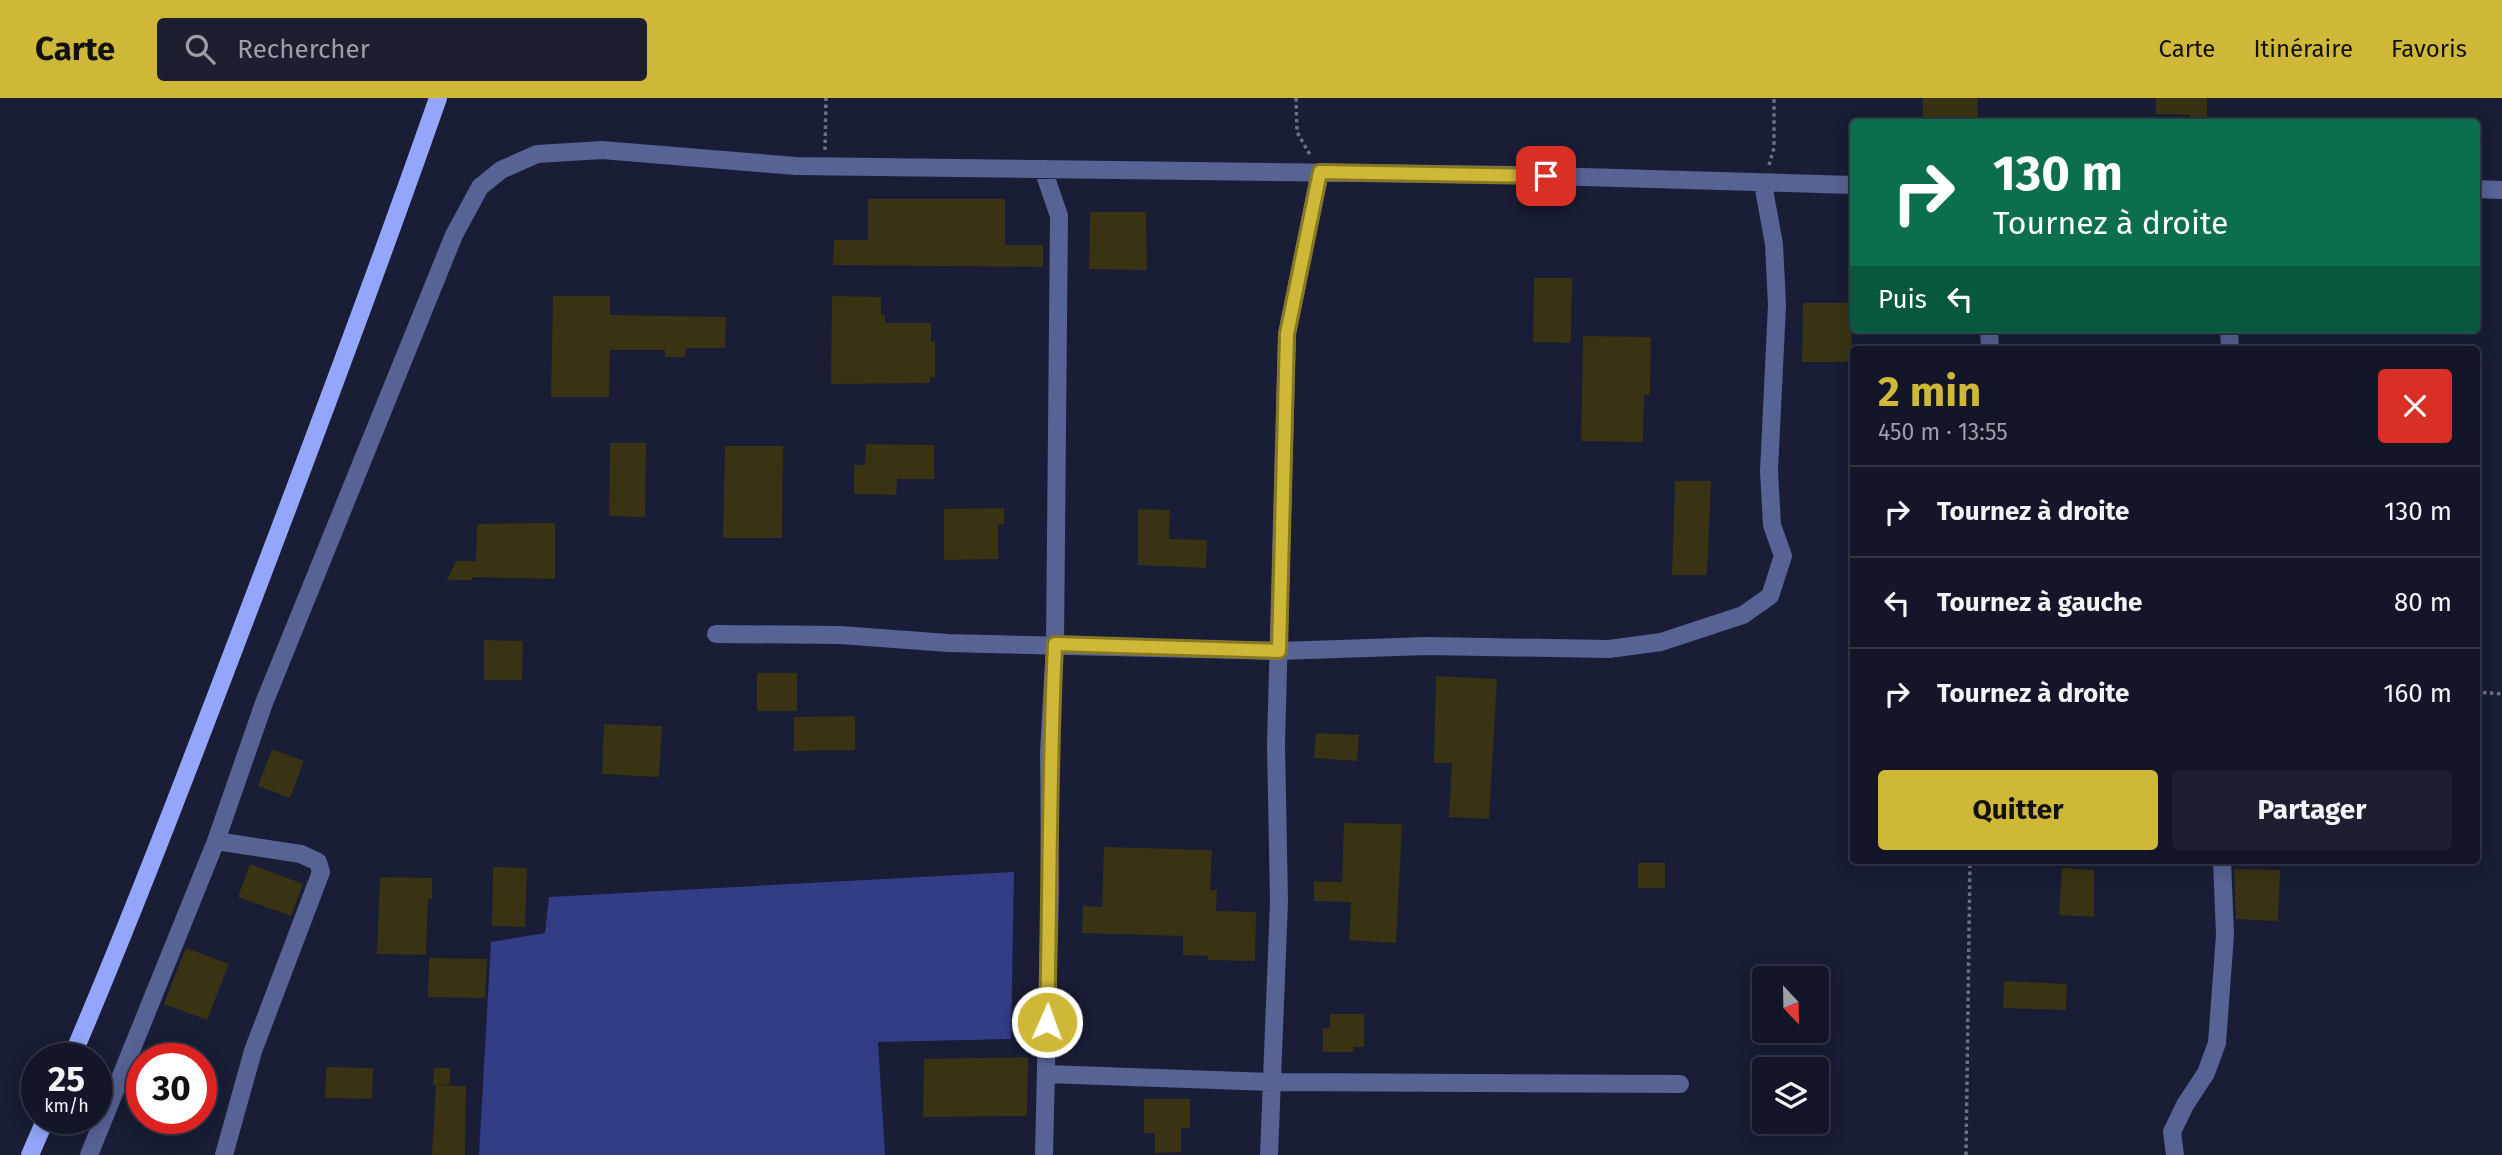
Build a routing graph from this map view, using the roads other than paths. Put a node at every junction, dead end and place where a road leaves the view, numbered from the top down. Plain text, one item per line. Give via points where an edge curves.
1 (439, 98) edge
2 (1043, 169) junction
3 (1320, 172) junction
4 (1763, 184) junction
5 (1850, 185) edge
6 (2480, 189) edge
7 (2502, 190) edge
8 (716, 634) dead end
9 (1055, 644) junction
10 (1279, 651) junction
11 (216, 841) junction
12 (2222, 864) edge
13 (78, 1043) edge
14 (1046, 1074) junction
15 (1271, 1082) junction
16 (1680, 1084) dead end
17 (39, 1134) edge
18 (30, 1155) edge
19 (89, 1155) edge
20 (224, 1155) edge
21 (1044, 1155) edge
22 (1269, 1155) edge
23 (2175, 1155) edge

1 - 13 main road via 358,325 122,941
2 - 3 street
2 - 9 street via 1059,216
2 - 11 street via 824,166 602,150 537,154 501,170 481,187 454,235 264,703
3 - 4 street
3 - 10 street via 1287,334
4 - 5 street
4 - 10 street via 1774,244 1777,305 1769,471 1772,525 1783,556 1770,596 1743,615 1661,642 1609,649 1427,646
6 - 7 street
8 - 9 street
9 - 10 street
9 - 14 street via 1049,751
10 - 15 street via 1279,902
11 - 19 street
11 - 20 street via 302,854 318,862 321,872 253,1051
12 - 23 street via 2225,935 2217,1043 2206,1073 2172,1132
14 - 15 street
14 - 21 street
15 - 16 street
15 - 22 street
17 - 18 main road

